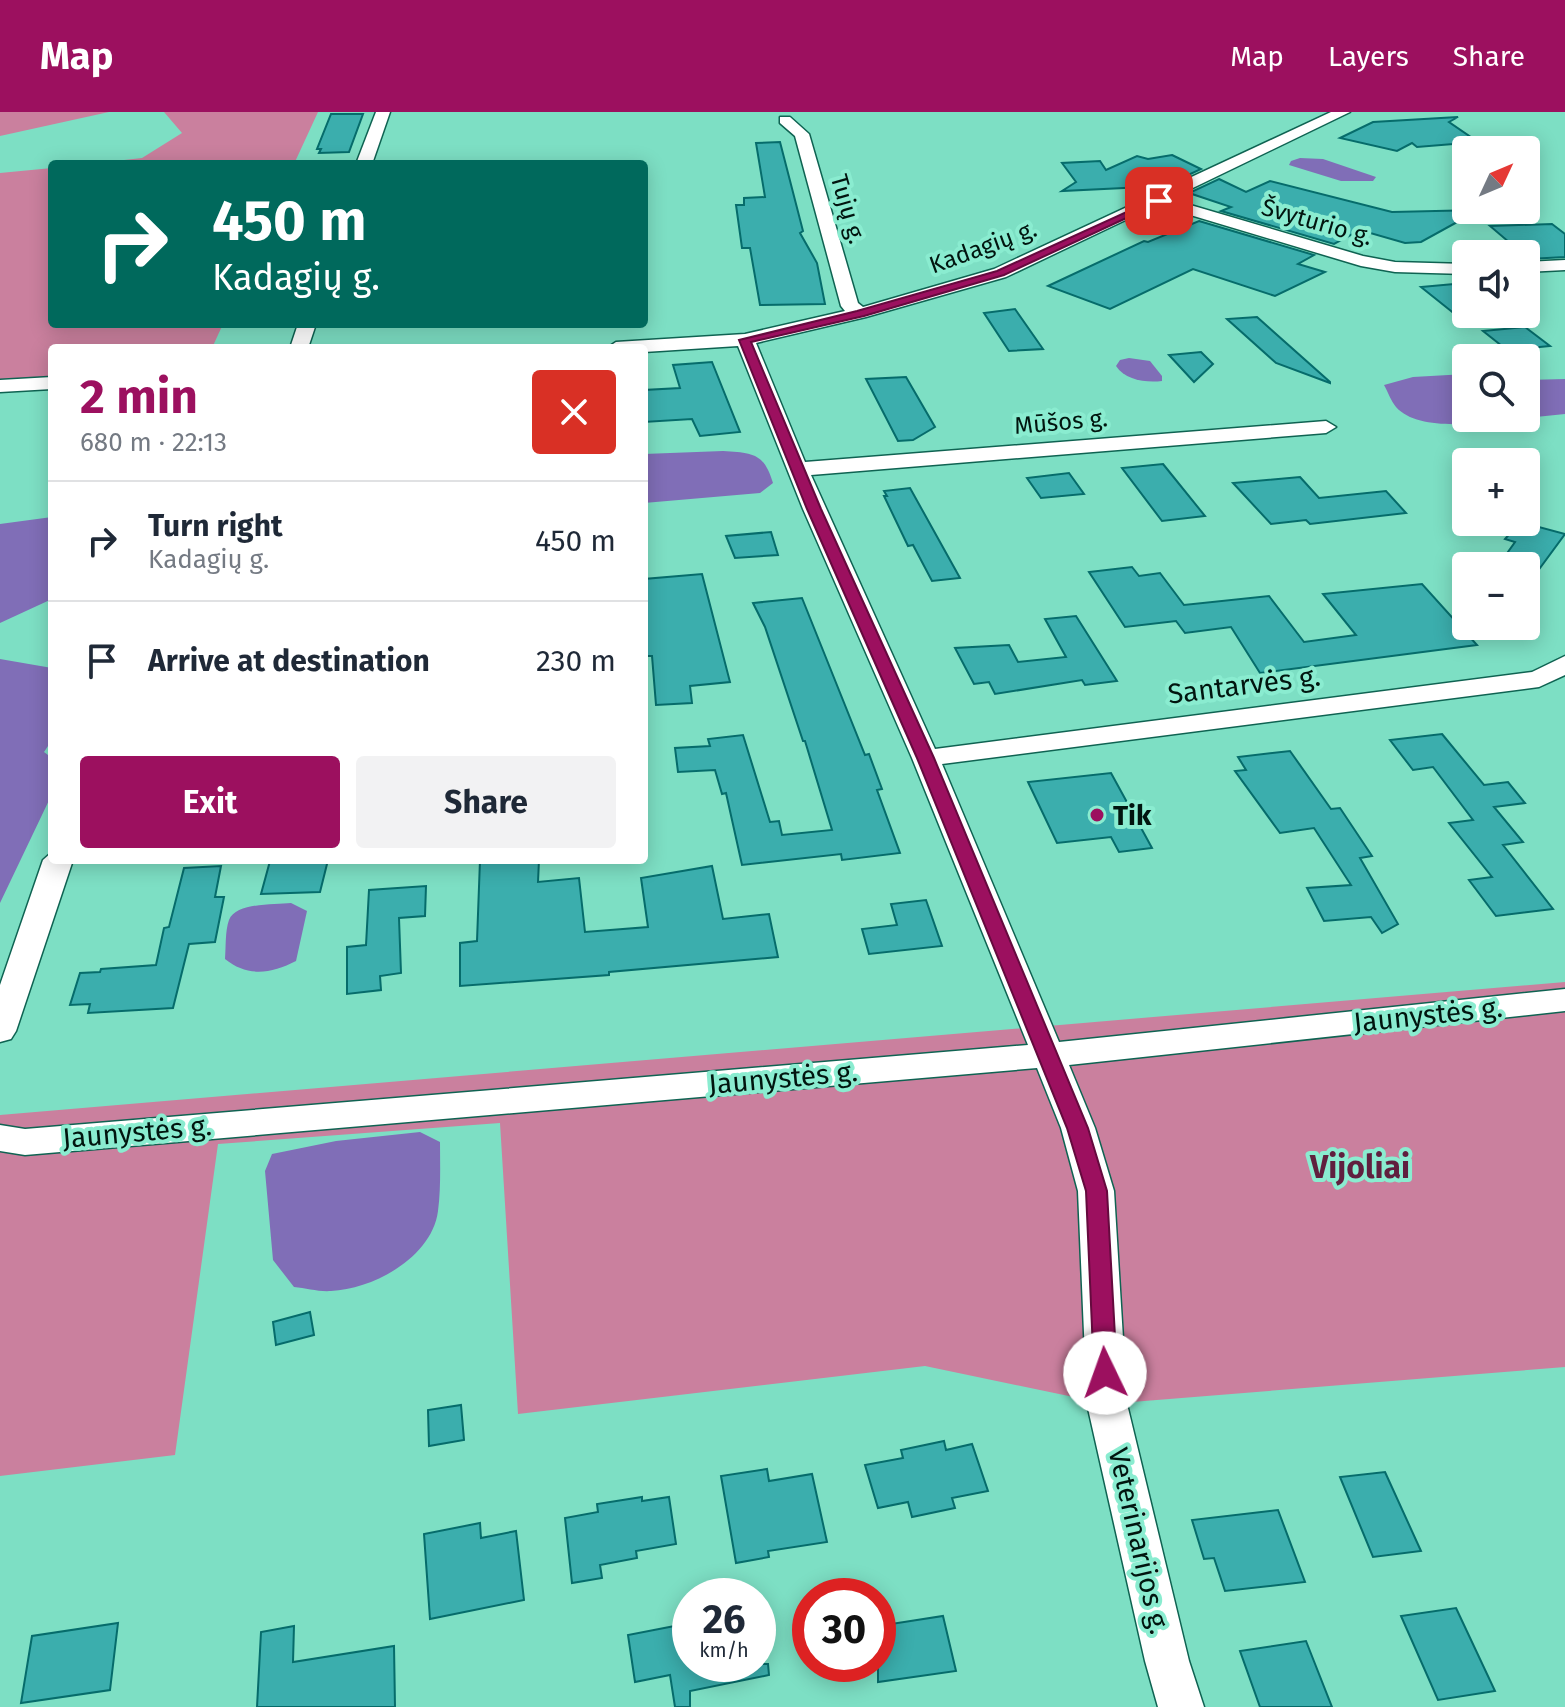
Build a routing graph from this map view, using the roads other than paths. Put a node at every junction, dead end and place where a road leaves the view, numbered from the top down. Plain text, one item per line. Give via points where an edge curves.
1 (383, 112) edge
2 (1343, 112) edge
3 (785, 120) dead end
4 (365, 160) edge
5 (1159, 201) junction
6 (1565, 265) edge
7 (1540, 266) edge
8 (1452, 269) edge
9 (860, 313) junction
10 (745, 340) junction
11 (648, 346) edge
12 (48, 383) edge
13 (0, 386) edge
14 (1326, 427) dead end
15 (800, 469) junction
16 (1565, 664) edge
17 (926, 758) junction
18 (57, 864) edge
19 (1565, 1000) edge
20 (0, 1031) edge
21 (1049, 1055) junction
22 (0, 1138) edge
23 (1181, 1707) edge

1 - 4 street
2 - 5 street, Kadagių g.
3 - 9 street, Tujų g. via 802,134 850,306
5 - 8 street, Švyturio g. via 1361,261
5 - 9 street, Kadagių g. via 1000,273
6 - 7 street
9 - 10 street, Kadagių g.
10 - 11 street, Kadagių g.
10 - 15 street, Veterinarijos g.
12 - 13 street
14 - 15 street, Mūšos g.
15 - 17 street, Veterinarijos g.
16 - 17 street, Santarvės g. via 1539,679
17 - 21 street, Veterinarijos g.
18 - 20 street
19 - 21 street, Jaunystės g.
21 - 22 street, Jaunystės g. via 41,1140
21 - 23 street, Veterinarijos g. via 1096,1191 1107,1404

